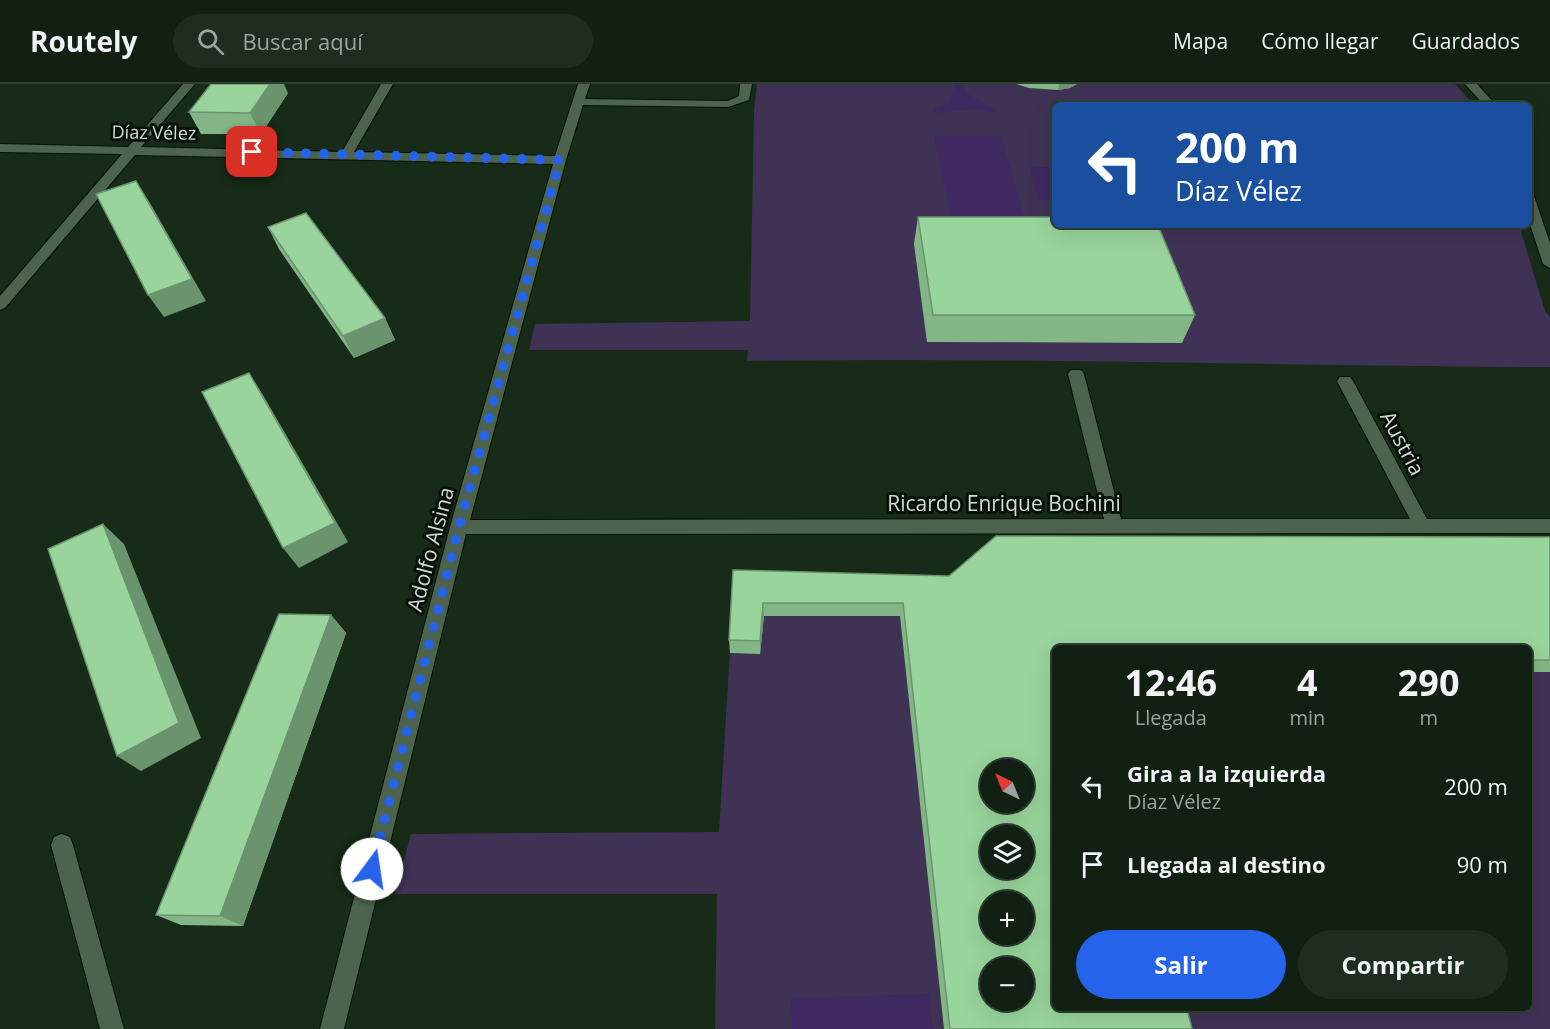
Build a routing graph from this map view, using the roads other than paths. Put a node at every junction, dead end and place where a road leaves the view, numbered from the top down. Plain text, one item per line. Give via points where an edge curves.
1 (189, 84) edge
2 (387, 84) edge
3 (584, 84) edge
4 (746, 84) edge
5 (1471, 84) edge
6 (579, 102) junction
7 (1487, 102) edge
8 (0, 148) edge
9 (134, 150) junction
10 (347, 154) junction
11 (560, 160) junction
12 (1532, 202) edge
13 (1544, 220) edge
14 (1550, 264) edge
15 (0, 305) edge
16 (1076, 374) dead end
17 (1345, 381) dead end
18 (1114, 525) junction
19 (1422, 526) junction
20 (1550, 526) edge
21 (459, 527) junction
22 (62, 846) dead end
23 (112, 1029) edge
24 (332, 1029) edge

1 - 9 street
2 - 10 street
3 - 6 street, Adolfo Alsina
4 - 6 street via 745,98 728,104
5 - 7 street
6 - 11 street, Adolfo Alsina
8 - 9 street, Díaz Vélez
9 - 10 street, Díaz Vélez
9 - 15 street
10 - 11 street, Díaz Vélez
11 - 21 street, Adolfo Alsina
12 - 13 street
13 - 14 street
16 - 18 street
17 - 19 street, Austria
18 - 19 street, Ricardo Enrique Bochini
18 - 21 street, Ricardo Enrique Bochini
19 - 20 street, Ricardo Enrique Bochini
21 - 24 street, Adolfo Alsina
22 - 23 street

